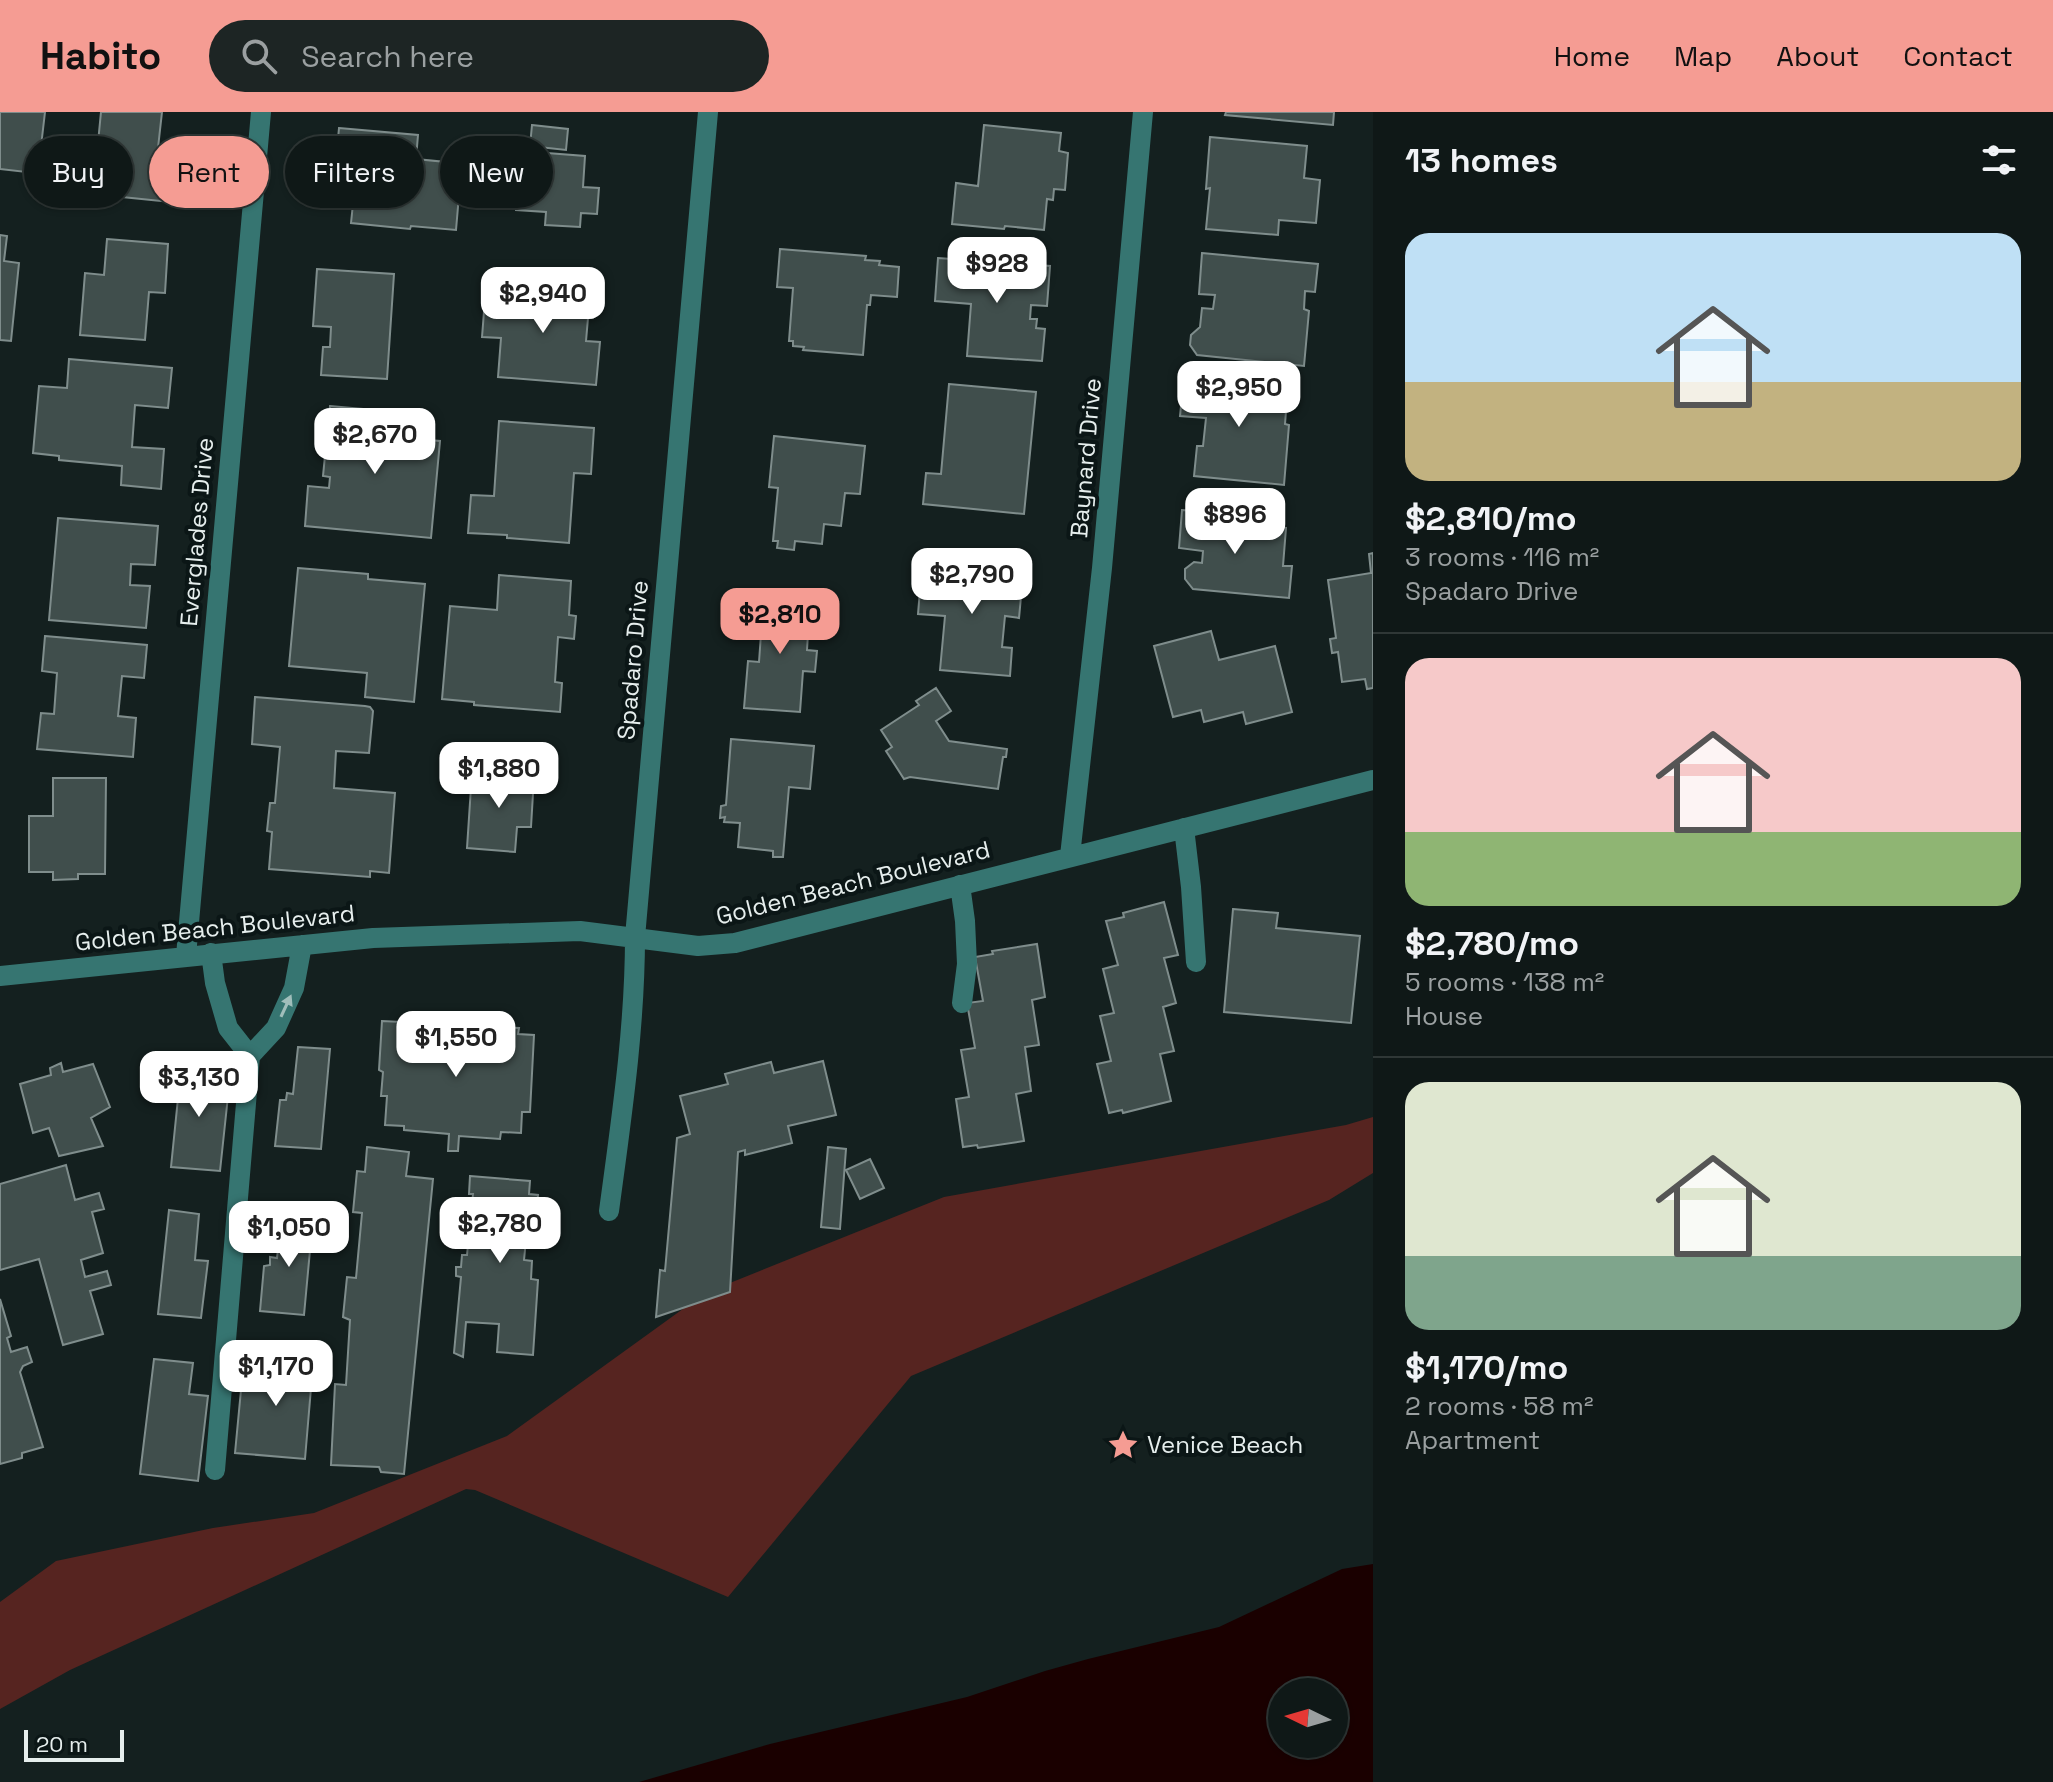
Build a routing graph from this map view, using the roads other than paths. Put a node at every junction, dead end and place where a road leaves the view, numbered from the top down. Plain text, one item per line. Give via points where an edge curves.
1 (261, 112) edge
2 (708, 112) edge
3 (1143, 112) edge
4 (1373, 780) edge
5 (1184, 828) junction
6 (1070, 856) junction
7 (960, 885) junction
8 (635, 937) junction
9 (302, 945) junction
10 (211, 953) junction
11 (186, 956) junction
12 (1196, 962) dead end
13 (0, 976) edge
14 (962, 1003) dead end
15 (250, 1056) junction
16 (609, 1211) dead end
17 (215, 1470) dead end

1 - 11 street, Everglades Drive
2 - 8 street, Spadaro Drive
3 - 6 street, Baynard Drive
4 - 5 street, Golden Beach Boulevard
5 - 6 street, Golden Beach Boulevard
5 - 12 street
6 - 7 street, Golden Beach Boulevard
7 - 8 street, Golden Beach Boulevard via 735,943 698,946
7 - 14 street via 967,964
8 - 9 street, Golden Beach Boulevard via 580,931
8 - 16 street, Spadaro Drive via 626,1082
9 - 10 street, Golden Beach Boulevard
15 -> 9 street via 276,1028 294,988
10 - 11 street, Golden Beach Boulevard
10 - 15 street via 228,1028
11 - 13 street, Golden Beach Boulevard
15 - 17 street

